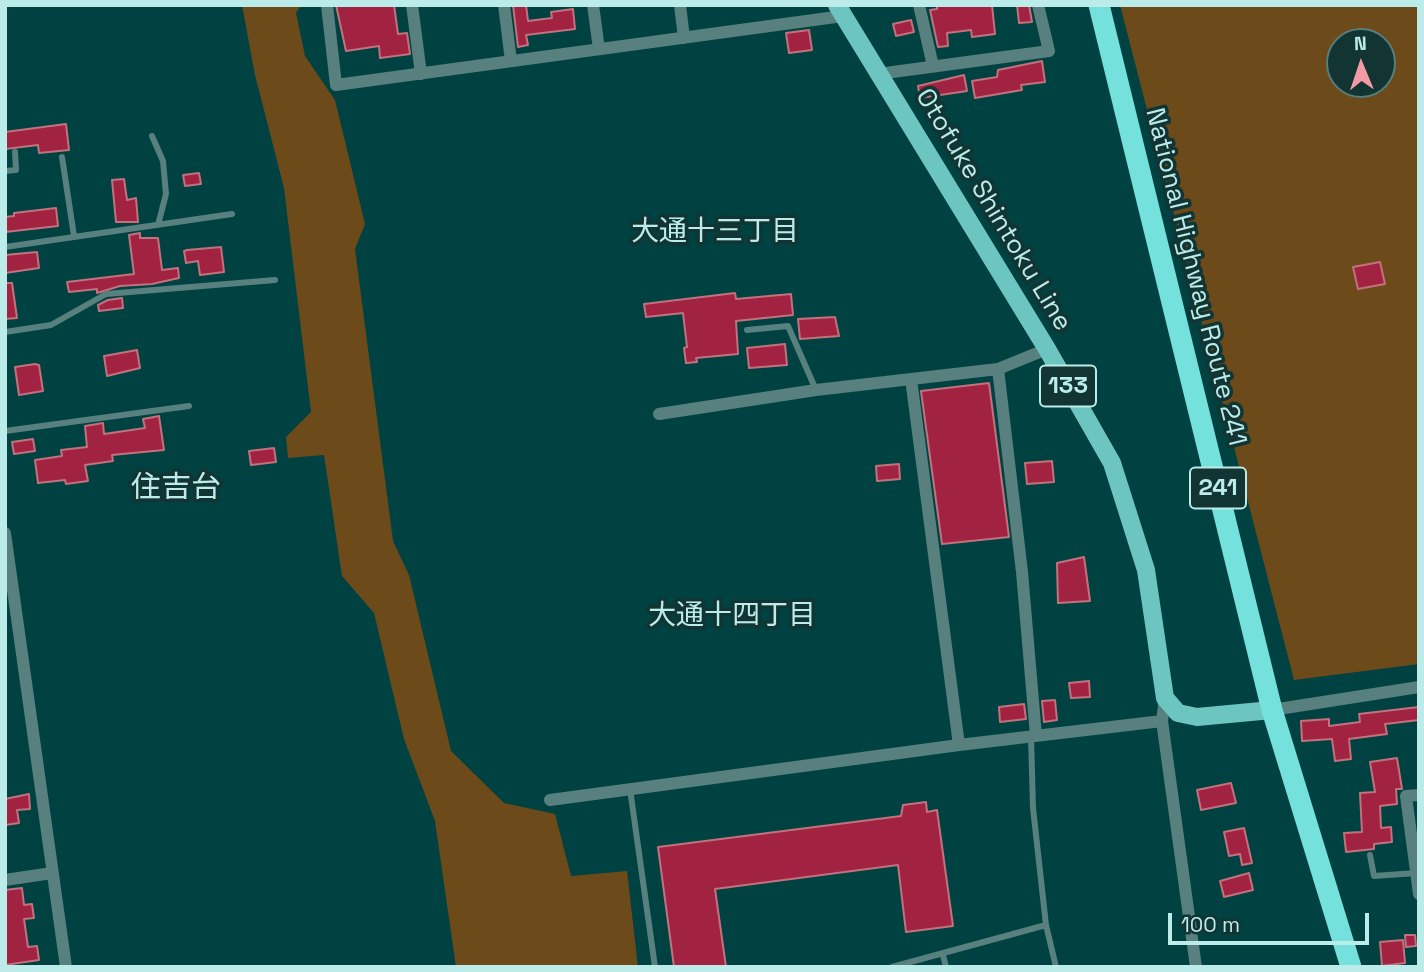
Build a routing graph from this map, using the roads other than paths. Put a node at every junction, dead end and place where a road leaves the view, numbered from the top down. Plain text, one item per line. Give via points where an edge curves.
1 (327, 5) edge
2 (412, 5) edge
3 (504, 5) edge
4 (593, 5) edge
5 (681, 5) edge
6 (919, 5) edge
7 (1038, 5) edge
8 (1099, 5) edge
9 (840, 11) edge
10 (684, 38) junction
11 (599, 50) junction
12 (511, 61) junction
13 (933, 66) junction
14 (421, 74) junction
15 (878, 74) junction
16 (152, 136) dead end
17 (15, 152) dead end
18 (62, 157) dead end
19 (5, 171) edge
20 (232, 214) dead end
21 (158, 225) junction
22 (74, 236) junction
23 (5, 247) edge
24 (275, 280) dead end
25 (747, 330) dead end
26 (5, 332) edge
27 (1047, 349) junction
28 (998, 369) junction
29 (911, 379) junction
30 (816, 390) junction
31 (189, 407) dead end
32 (659, 414) dead end
33 (5, 431) edge
34 (5, 533) edge
35 (1419, 687) edge
36 (1165, 698) junction
37 (1272, 710) junction
38 (1162, 721) junction
39 (1034, 736) junction
40 (959, 745) junction
41 (630, 789) junction
42 (1419, 795) edge
43 (550, 800) dead end
44 (1370, 855) dead end
45 (52, 873) junction
46 (1416, 873) junction
47 (5, 880) edge
48 (1419, 894) edge
49 (1046, 925) junction
50 (943, 955) junction
51 (66, 967) edge
52 (655, 967) edge
53 (892, 967) edge
54 (947, 967) edge
55 (1056, 967) edge
56 (1196, 967) edge
57 (1351, 967) edge

1 - 14 street via 336,86
2 - 14 street
3 - 12 street
4 - 11 street
5 - 10 street
6 - 13 street
7 - 13 street via 1049,51
8 - 37 highway, National Highway Route 241 / 241
9 - 10 street
9 - 15 main road, Otofuke Shintoku Line / 133
10 - 11 street
11 - 12 street
12 - 14 street
13 - 15 street
15 - 27 main road, Otofuke Shintoku Line / 133
16 - 21 lane via 163,161 166,194
17 - 19 lane via 16,170
18 - 22 lane
20 - 21 lane
21 - 22 lane
22 - 23 lane
24 - 26 lane via 106,294 51,325
25 - 30 lane via 788,326
27 - 28 street
27 - 36 main road, Otofuke Shintoku Line / 133 via 1112,463 1146,570
28 - 29 street
28 - 39 street via 1022,572
29 - 30 street
29 - 40 street
30 - 32 street
31 - 33 lane
34 - 45 street
35 - 37 street
36 - 37 main road via 1178,713 1197,717
36 - 38 street
37 - 57 highway, National Highway Route 241 / 241
38 - 39 street
38 - 56 street
39 - 40 street
39 - 49 lane via 1033,808
40 - 41 street
41 - 43 street
41 - 52 lane
42 - 46 street via 1406,796
44 - 46 lane via 1374,876
45 - 47 street
45 - 51 street
46 - 48 street
49 - 50 lane
49 - 55 lane
50 - 53 lane
50 - 54 lane

